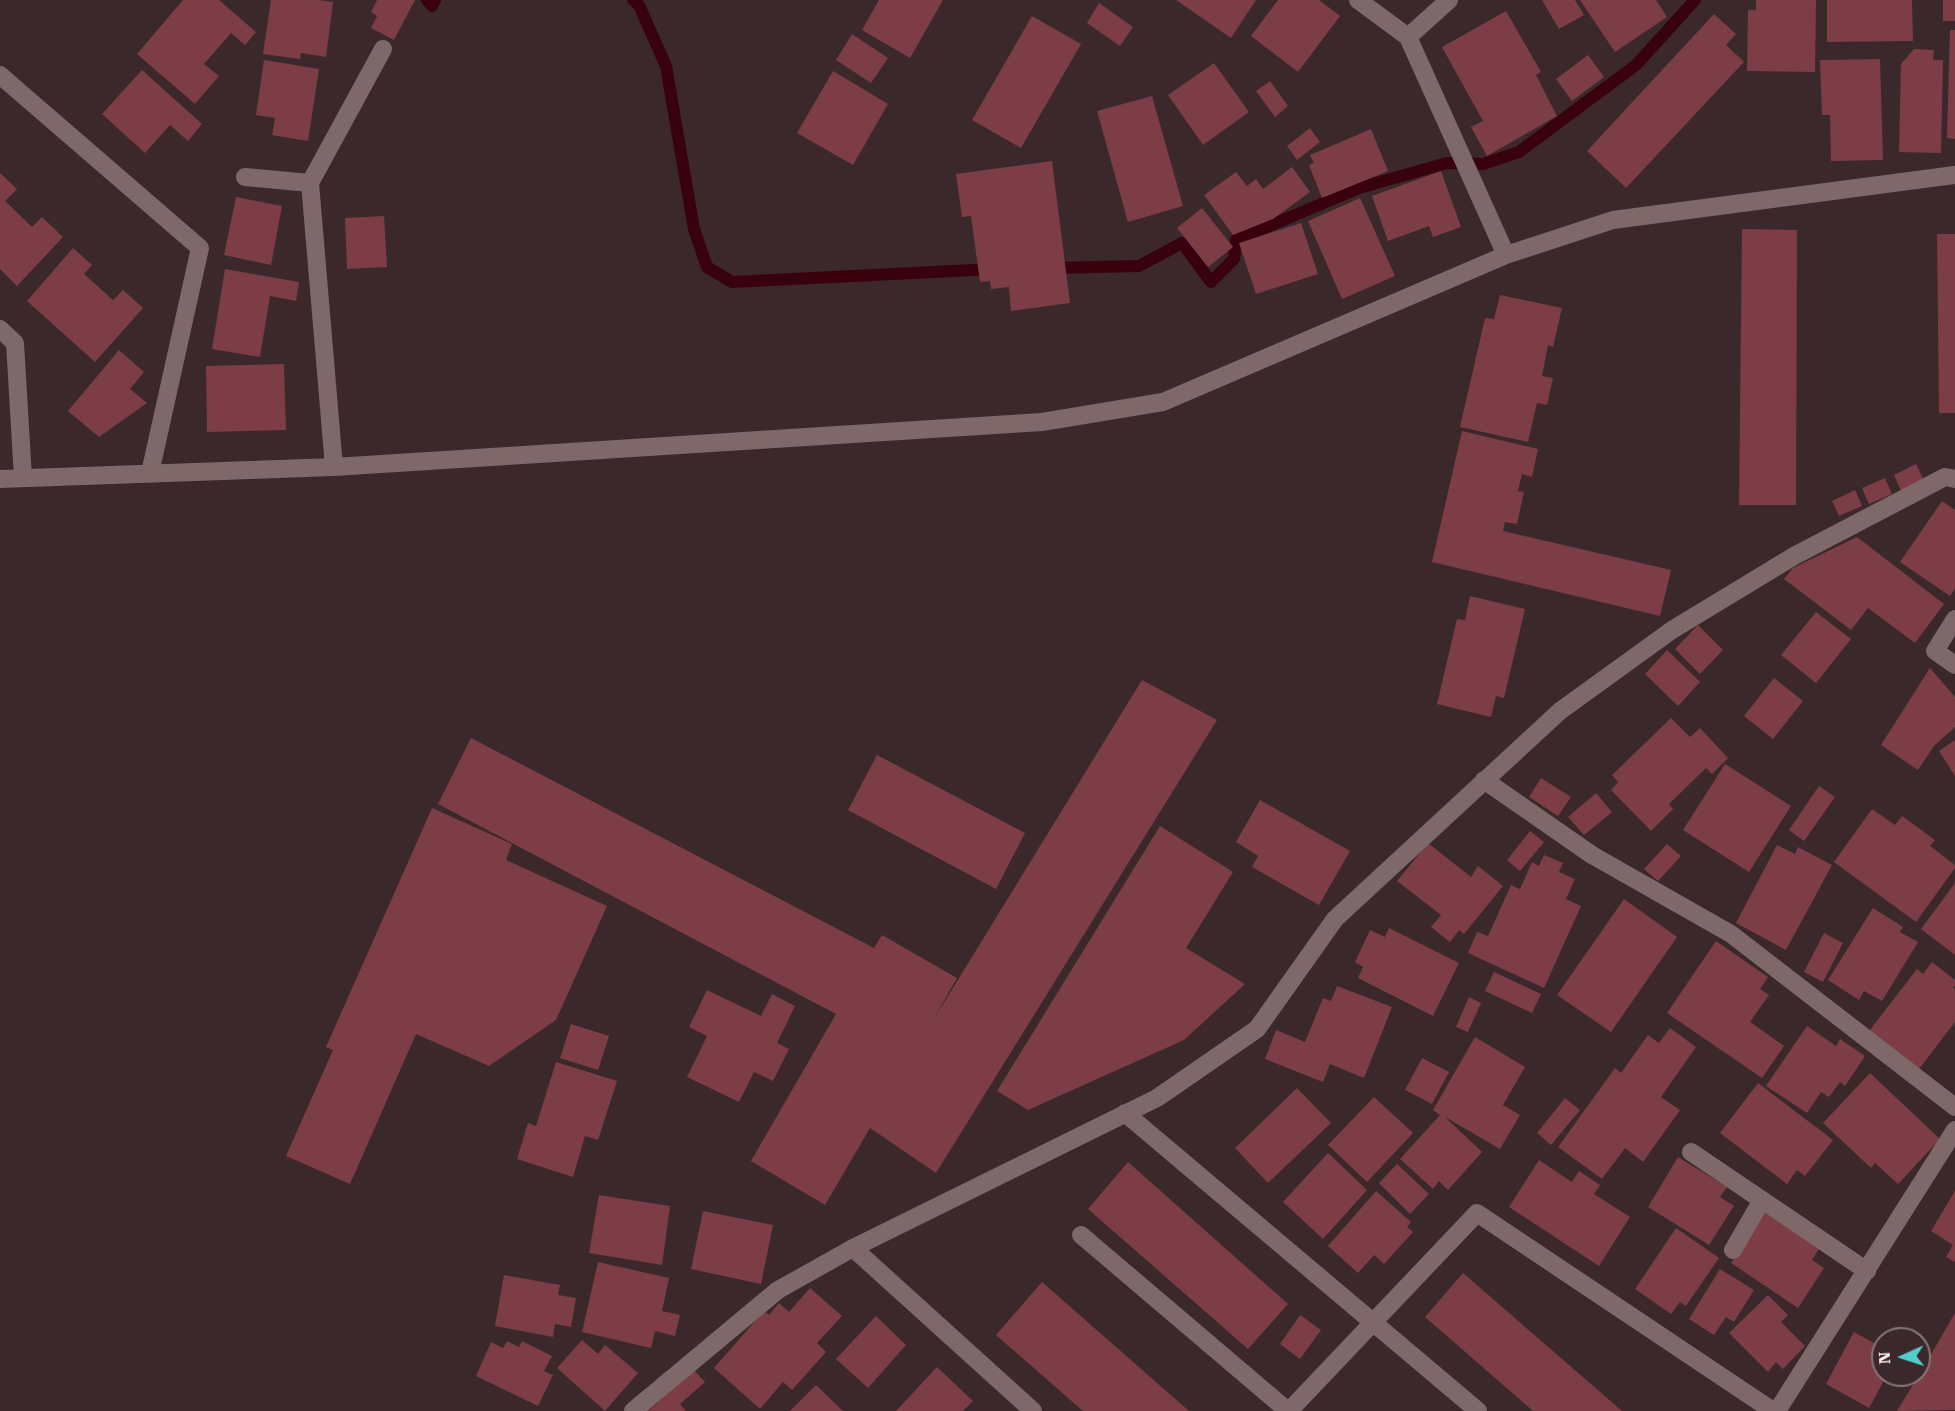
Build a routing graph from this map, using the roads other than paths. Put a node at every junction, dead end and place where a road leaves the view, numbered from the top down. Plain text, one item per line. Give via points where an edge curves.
1 (1358, 0) edge
2 (1449, 0) edge
3 (1408, 37) junction
4 (383, 49) dead end
5 (0, 75) edge
6 (1955, 175) edge
7 (245, 177) dead end
8 (310, 183) junction
9 (1506, 255) junction
10 (0, 330) edge
11 (334, 466) junction
12 (150, 473) junction
13 (23, 478) junction
14 (0, 479) edge
15 (1955, 479) edge
16 (1955, 619) edge
17 (1955, 665) edge
18 (1484, 780) junction
19 (1955, 1107) edge
20 (1125, 1113) junction
21 (1955, 1130) edge
22 (1691, 1152) dead end
23 (1762, 1200) junction
24 (1081, 1235) dead end
25 (853, 1248) junction
26 (1733, 1251) dead end
27 (1866, 1271) junction
28 (1373, 1322) junction
29 (633, 1411) edge
30 (1033, 1411) edge
31 (1289, 1411) edge
32 (1478, 1411) edge
33 (1773, 1411) edge
34 (1777, 1411) edge

1 - 3 street
2 - 3 street
3 - 9 street
4 - 8 street
5 - 12 street via 200,248
6 - 9 street via 1613,220
7 - 8 street
8 - 11 street
9 - 11 street via 1163,402 1041,422
10 - 13 street via 15,343
11 - 12 street
12 - 13 street
13 - 14 street
15 - 18 street via 1945,477 1794,556 1672,630 1560,711
16 - 17 street via 1935,651
18 - 19 street via 1592,855 1731,934
18 - 20 street via 1335,919 1257,1029 1157,1098
20 - 25 street
20 - 28 street
21 - 27 street
22 - 23 street
23 - 26 street
23 - 27 street
24 - 31 street
25 - 29 street via 778,1290
25 - 30 street
27 - 34 street
28 - 31 street
28 - 32 street
28 - 33 street via 1477,1213

